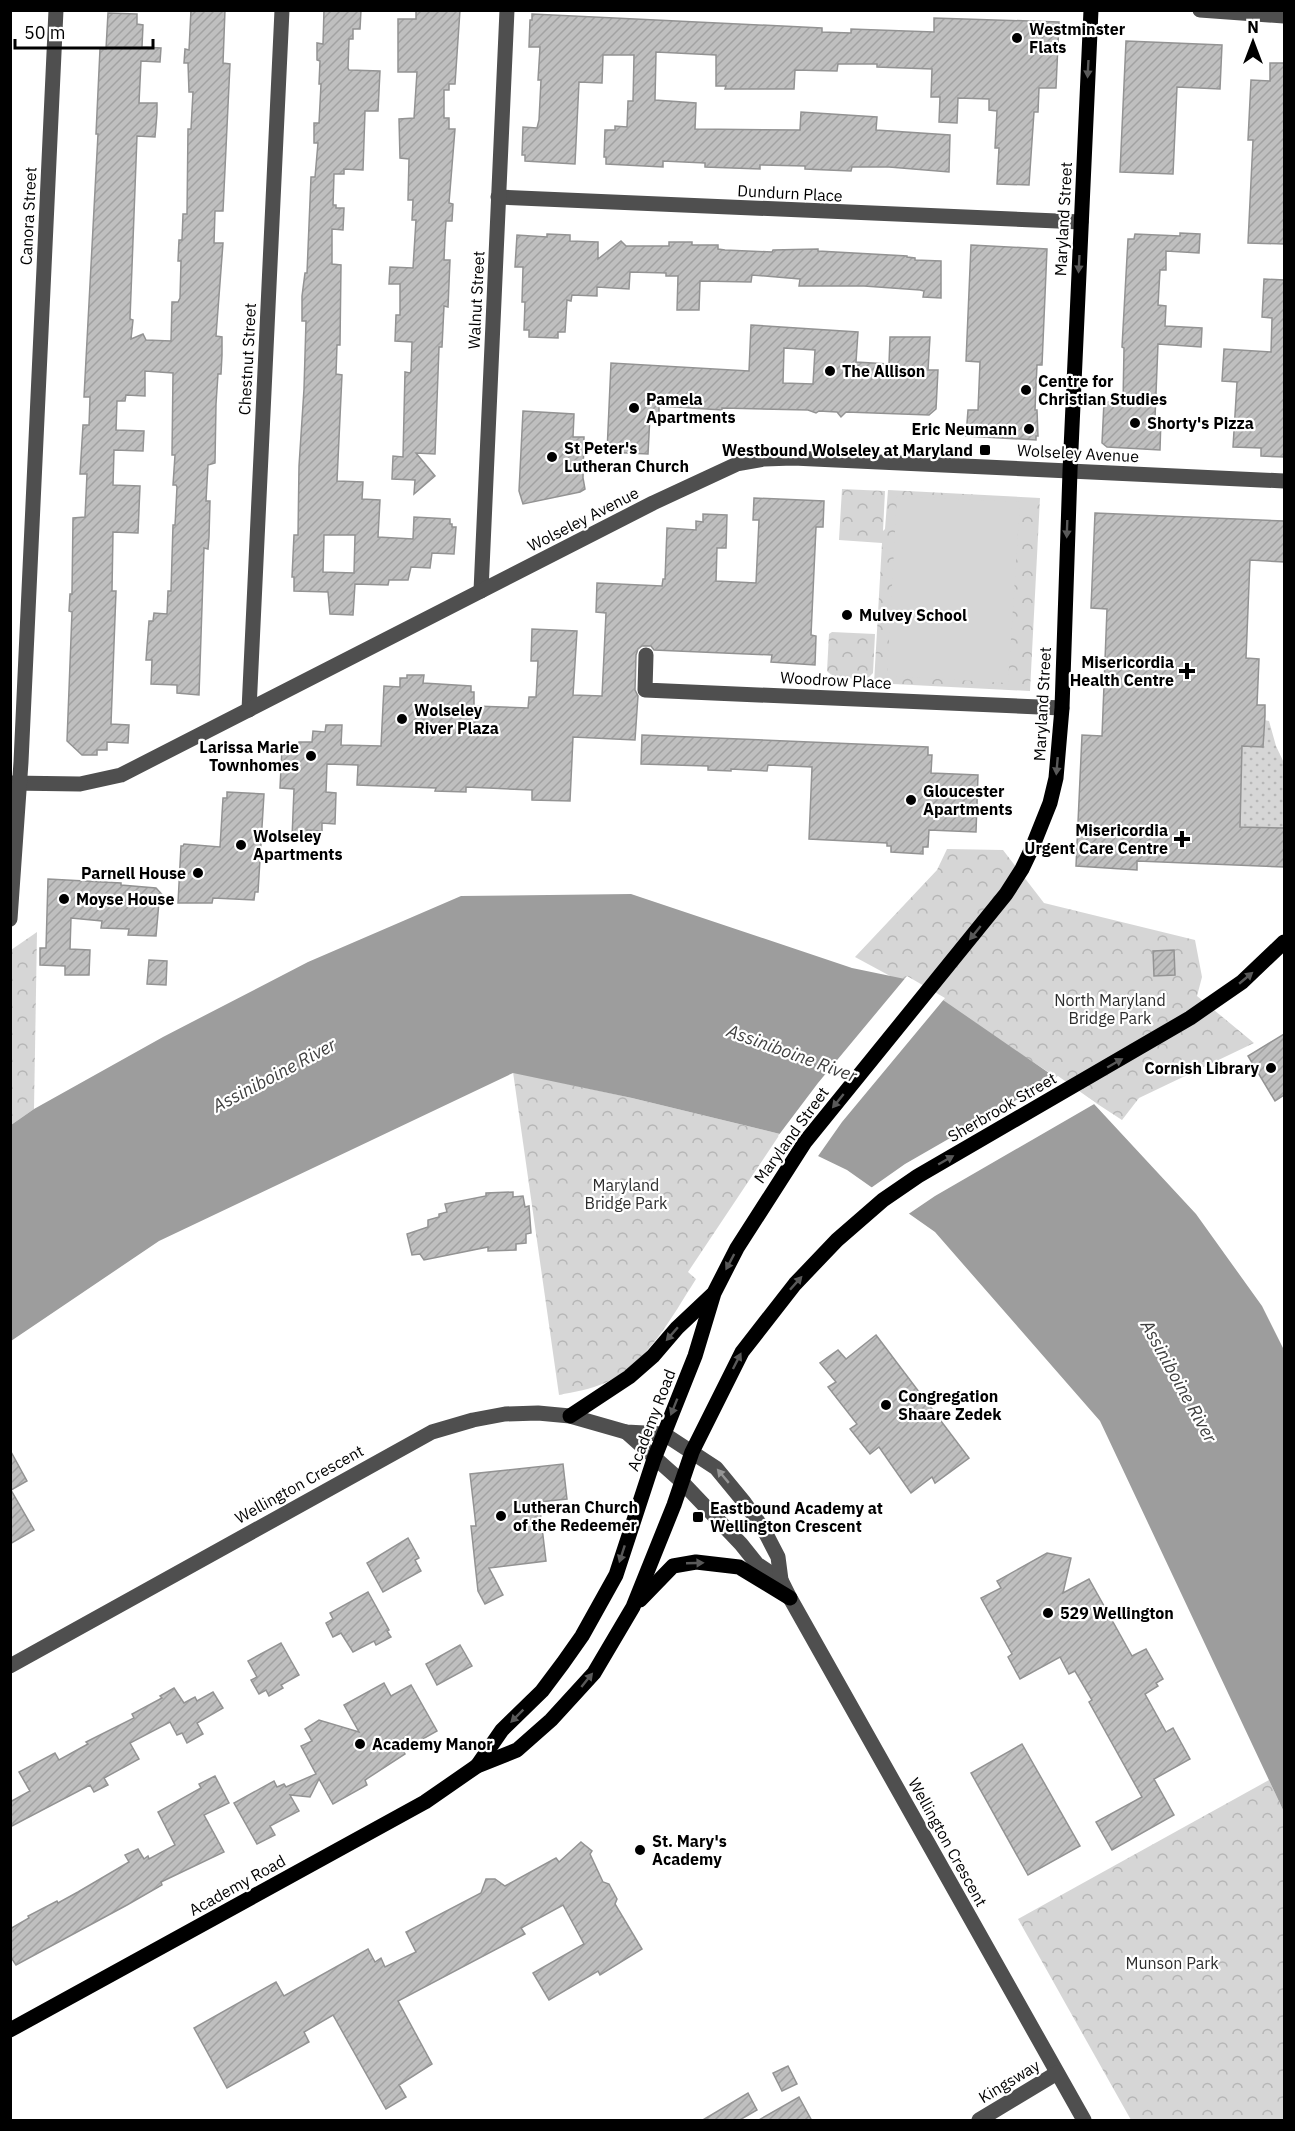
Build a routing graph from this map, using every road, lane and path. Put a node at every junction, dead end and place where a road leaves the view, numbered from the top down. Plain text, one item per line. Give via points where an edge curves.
1 (56, 10) edge
2 (282, 10) edge
3 (507, 10) edge
4 (1091, 10) edge
5 (1200, 10) edge
6 (1284, 16) edge
7 (498, 197) junction
8 (1081, 222) junction
9 (1070, 471) junction
10 (1284, 481) edge
11 (481, 591) junction
12 (646, 655) dead end
13 (1062, 708) junction
14 (249, 710) junction
15 (15, 783) edge
16 (10, 919) edge
17 (1283, 946) edge
18 (714, 1293) junction
19 (759, 1328) joint
20 (570, 1416) junction
21 (626, 1432) junction
22 (664, 1434) junction
23 (692, 1452) junction
24 (654, 1459) junction
25 (681, 1481) junction
26 (781, 1580) junction
27 (790, 1598) junction
28 (633, 1606) junction
29 (10, 1666) edge
30 (477, 1766) junction
31 (10, 2030) edge
32 (1057, 2073) junction
33 (979, 2121) edge
34 (1084, 2121) edge

1 - 15 street, Canora Street
2 - 14 street, Chestnut Street
3 - 7 street, Walnut Street
4 -> 8 main road, Maryland Street
5 - 6 street
7 - 8 street, Dundurn Place
7 - 11 street, Walnut Street
8 -> 9 main road, Maryland Street
9 - 10 street, Wolseley Avenue
9 - 11 street, Wolseley Avenue via 794,458 750,461 689,485
9 -> 13 main road, Maryland Street
11 - 14 street, Wolseley Avenue
12 - 13 street, Woodrow Place via 645,690
13 -> 18 main road, Maryland Street via 1053,790 1032,848 1010,887 805,1142 737,1248
14 - 15 street, Wolseley Avenue via 107,779 80,784
15 - 16 street, Canora Street
19 -> 17 main road, Sherbrook Street via 837,1240 884,1200 918,1176 1158,1038 1242,982
18 -> 20 main road via 629,1377
18 -> 22 main road, Academy Road via 695,1356
23 -> 19 main road, Academy Road via 742,1352
20 - 21 street, Wellington Crescent
20 - 29 street, Wellington Crescent via 505,1414 432,1432
21 - 22 street, Wellington Crescent
21 - 24 street, Wellington Crescent
22 - 23 street, Wellington Crescent
22 - 24 main road, Academy Road
23 - 25 main road, Academy Road
26 -> 23 street, Wellington Crescent via 778,1557 765,1530 716,1468
24 - 25 street, Wellington Crescent
24 -> 30 main road, Academy Road via 616,1575 582,1636 542,1691 502,1730
25 - 26 street, Wellington Crescent via 757,1564
25 - 28 main road, Academy Road
26 - 27 street, Wellington Crescent
28 -> 27 main road via 673,1566 696,1562 739,1567
27 - 32 street, Wellington Crescent
30 -> 28 main road, Academy Road via 517,1750 551,1720 594,1672
30 - 31 main road, Academy Road via 425,1802
32 - 33 street, Kingsway
32 - 34 street, Wellington Crescent

